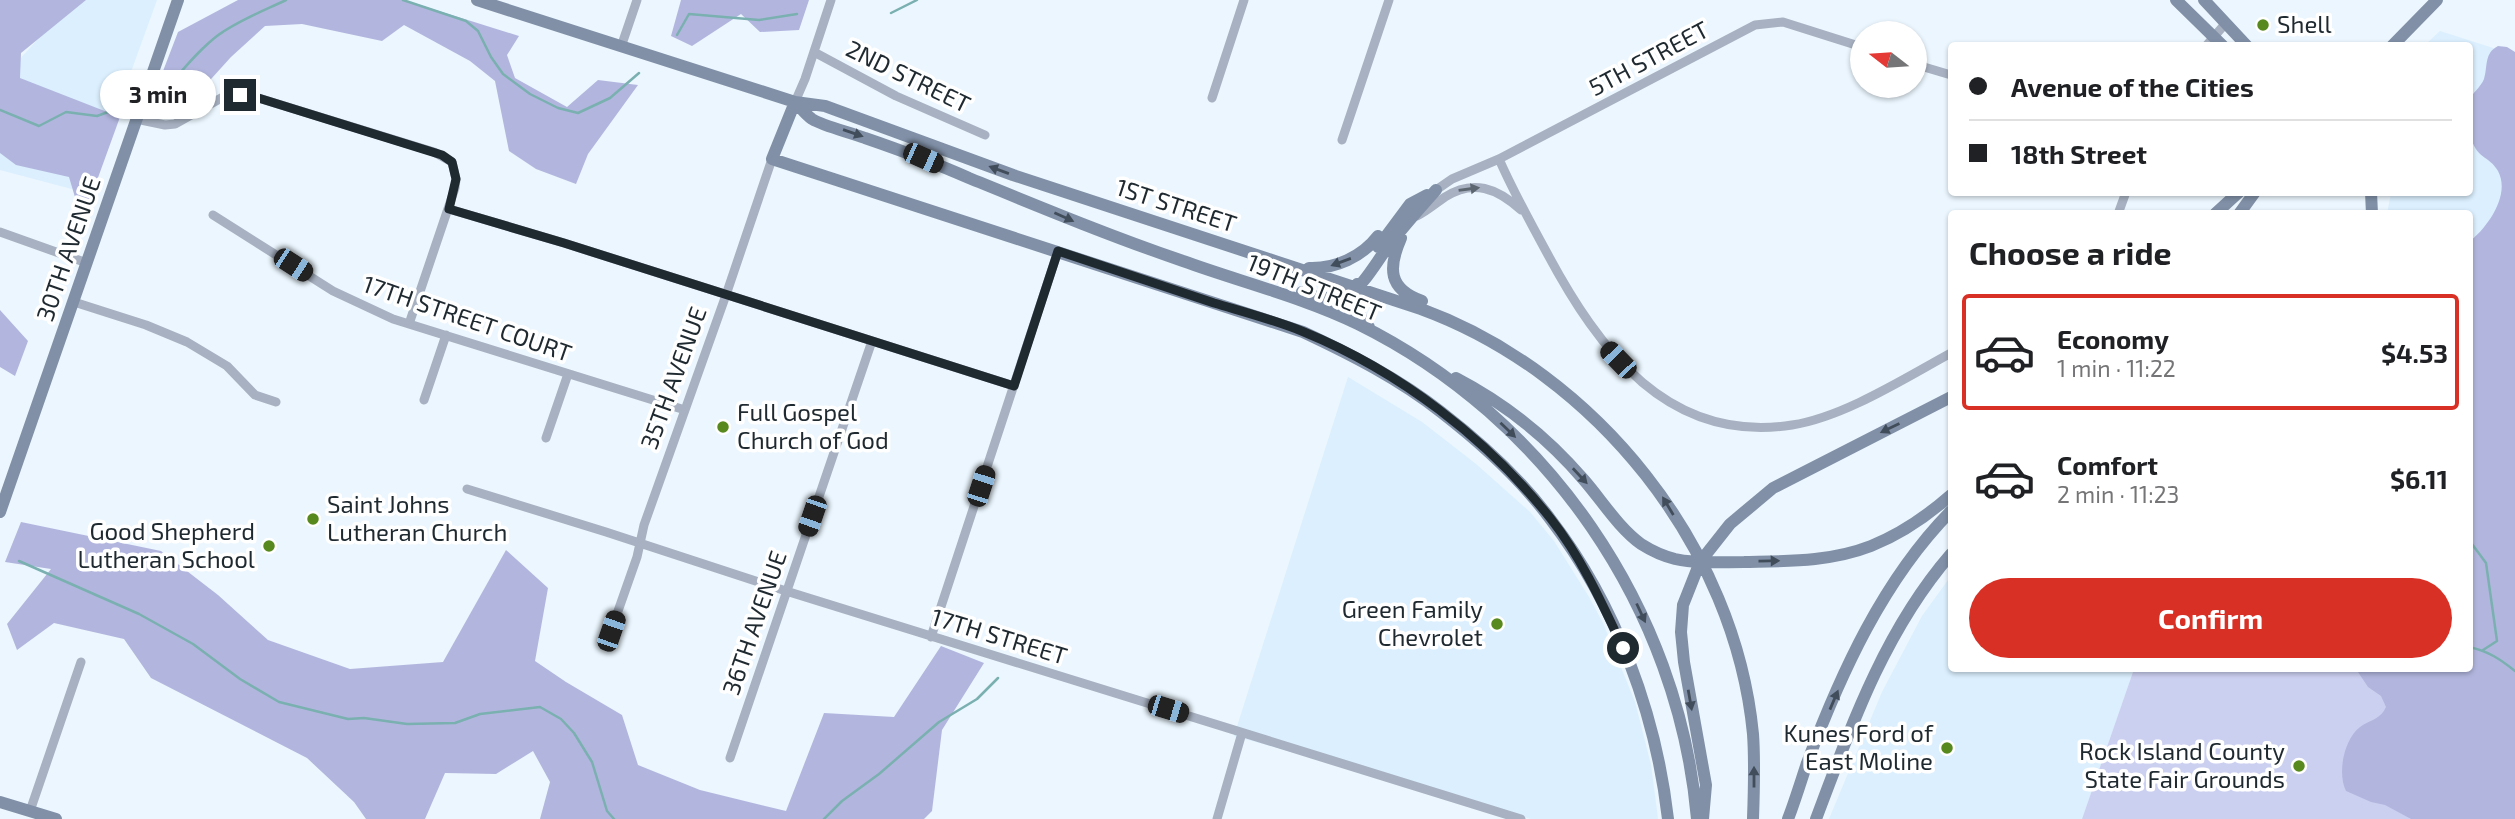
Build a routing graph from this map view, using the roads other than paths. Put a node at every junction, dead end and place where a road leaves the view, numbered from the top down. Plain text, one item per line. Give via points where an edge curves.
1 (178, 0) edge
2 (477, 0) edge
3 (636, 0) edge
4 (831, 0) edge
5 (1244, 0) edge
6 (1389, 0) edge
7 (2176, 0) edge
8 (2204, 0) edge
9 (2437, 0) edge
10 (2225, 24) junction
11 (2214, 42) edge
12 (2244, 42) edge
13 (2396, 42) edge
14 (1850, 43) edge
15 (621, 47) junction
16 (814, 52) junction
17 (1927, 68) edge
18 (1948, 74) edge
19 (1212, 99) dead end
20 (795, 102) junction
21 (136, 119) junction
22 (985, 135) dead end
23 (1342, 140) dead end
24 (772, 159) junction
25 (1499, 159) junction
26 (1433, 192) junction
27 (2235, 196) edge
28 (449, 209) junction
29 (2219, 210) edge
30 (1526, 214) junction
31 (213, 215) dead end
32 (1410, 220) junction
33 (0, 232) edge
34 (1058, 251) junction
35 (1154, 251) junction
36 (87, 263) junction
37 (1297, 268) junction
38 (1357, 288) junction
39 (726, 295) junction
40 (74, 302) junction
41 (409, 324) junction
42 (1374, 333) junction
43 (446, 335) junction
44 (872, 341) junction
45 (1406, 352) junction
46 (1948, 355) edge
47 (568, 374) junction
48 (1014, 386) junction
49 (1948, 399) edge
50 (424, 400) dead end
51 (276, 402) dead end
52 (685, 410) junction
53 (1591, 415) junction
54 (546, 438) dead end
55 (467, 489) dead end
56 (1948, 497) edge
57 (0, 512) edge
58 (1948, 515) edge
59 (640, 543) junction
60 (1948, 558) edge
61 (1700, 562) junction
62 (786, 591) junction
63 (611, 631) dead end
64 (931, 637) junction
65 (81, 662) dead end
66 (1242, 733) junction
67 (730, 758) dead end
68 (0, 802) edge
69 (30, 811) junction
70 (56, 819) edge
71 (1217, 819) edge
72 (1521, 819) edge
73 (1668, 819) edge
74 (1697, 819) edge
75 (1703, 819) edge
76 (1753, 819) edge
77 (1788, 819) edge
78 (1816, 819) edge

1 - 21 main road, 30TH AVENUE
2 - 15 main road
3 - 15 street
4 - 16 street
5 - 19 street
6 - 23 street
7 - 11 main road
8 - 10 main road
9 - 13 main road
10 - 11 street
10 - 12 main road
14 - 25 street, 5TH STREET via 1783,22 1755,25
15 - 20 main road
16 - 20 street
16 - 22 street, 2ND STREET via 896,96
17 - 18 street
20 - 24 main road, 35TH AVENUE
20 -> 35 main road, 19TH STREET via 812,119 923,158
37 -> 20 main road, 1ST STREET via 1013,176 825,106
21 - 28 street via 175,124 223,97 252,96 433,152 452,162 456,179
21 - 36 main road, 30TH AVENUE
24 - 34 main road, 19TH STREET
24 - 39 street, 35TH AVENUE
25 - 26 street, 5TH STREET
25 - 30 street
26 - 32 main road
26 -> 37 main road via 1406,199 1370,246 1356,256 1335,265
26 - 38 main road via 1410,204 1400,216 1360,273
27 - 29 main road
28 - 39 street
28 - 41 street
32 -> 30 street via 1470,187 1489,189
30 - 46 street via 1570,297 1606,347 1644,386 1694,415 1750,426 1812,420
31 - 41 street, 17TH STREET COURT via 333,291
32 - 38 main road
32 - 53 main road via 1392,268 1400,289 1483,328 1527,355 1575,394
33 - 36 street
34 - 48 street
34 - 73 main road, 19TH STREET via 1303,332 1360,359 1475,439 1551,520 1594,586 1633,669 1658,755
35 - 38 main road via 1243,272 1324,299 1340,298
35 - 42 main road, 19TH STREET via 1308,303
36 - 40 main road, 30TH AVENUE
37 - 38 main road, 1ST STREET
38 - 42 main road via 1357,312
38 - 53 main road, 1ST STREET via 1473,332 1551,381
39 - 44 street
39 - 52 street, 35TH AVENUE
40 - 51 street via 187,342 227,366 255,395
40 - 57 main road, 30TH AVENUE
41 - 43 street, 17TH STREET COURT
42 - 45 main road, 19TH STREET
43 - 47 street, 17TH STREET COURT
43 - 50 street
44 - 48 street
44 - 62 street, 36TH AVENUE
45 -> 61 main road via 1474,387 1530,427 1642,544 1662,555
45 -> 74 main road, 19TH STREET via 1454,383 1508,429 1561,486 1604,545 1660,658 1682,726
47 - 52 street, 17TH STREET COURT
47 - 54 street
48 - 64 street
49 -> 61 main road via 1773,488 1730,524
52 - 59 street, 35TH AVENUE
61 -> 53 main road, 1ST STREET via 1662,497
55 - 59 street, 17TH STREET
61 -> 56 main road via 1808,561 1851,553 1910,527
77 -> 58 main road via 1858,645 1908,562
59 - 62 street, 17TH STREET
59 - 63 street, 35TH AVENUE
60 - 78 main road via 1896,631
61 -> 75 main road via 1683,605 1681,632 1706,785
76 -> 61 main road via 1753,735 1742,678 1724,616
62 - 64 street, 17TH STREET
62 - 67 street, 36TH AVENUE
64 - 66 street, 17TH STREET
65 - 69 street
66 - 71 street
66 - 72 street, 17TH STREET
68 - 69 main road
69 - 70 main road

